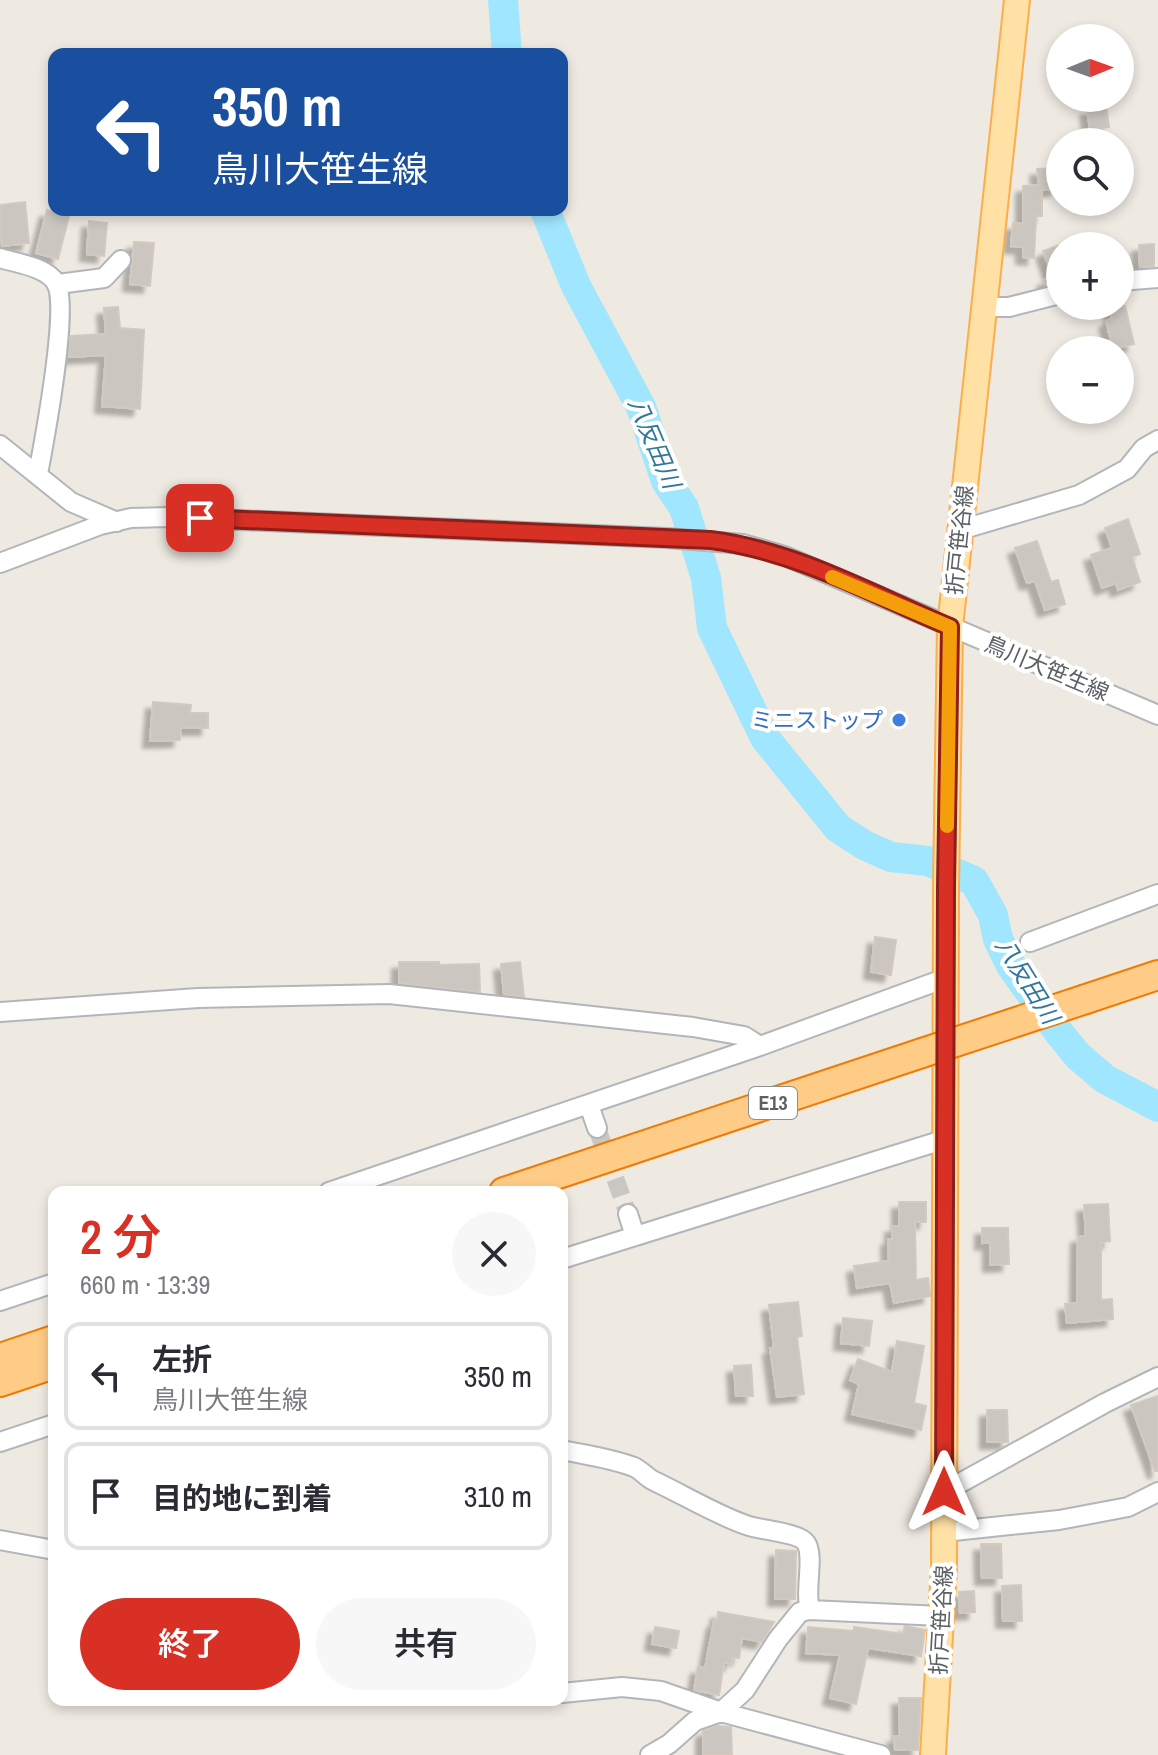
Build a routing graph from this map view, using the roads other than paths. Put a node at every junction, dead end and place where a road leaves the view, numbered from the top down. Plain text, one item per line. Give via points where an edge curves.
1 (1017, 0) edge
2 (0, 258) edge
3 (121, 260) dead end
4 (1158, 278) edge
5 (1134, 280) edge
6 (58, 284) junction
7 (1046, 298) edge
8 (983, 307) junction
9 (1158, 440) edge
10 (0, 445) edge
11 (38, 474) junction
12 (117, 522) junction
13 (960, 530) junction
14 (0, 563) edge
15 (950, 627) junction
16 (1158, 715) edge
17 (1158, 894) edge
18 (1030, 942) dead end
19 (1158, 975) edge
20 (946, 978) junction
21 (0, 1012) edge
22 (760, 1046) junction
23 (589, 1105) junction
24 (597, 1128) tunnel mouth
25 (946, 1139) junction
26 (624, 1152) junction
27 (347, 1186) edge
28 (522, 1186) edge
29 (533, 1186) edge
30 (628, 1214) tunnel mouth
31 (635, 1236) junction
32 (568, 1257) edge
33 (48, 1285) edge
34 (0, 1301) edge
35 (48, 1342) edge
36 (0, 1358) edge
37 (48, 1366) edge
38 (1158, 1377) edge
39 (0, 1382) edge
40 (48, 1426) edge
41 (0, 1442) edge
42 (568, 1451) edge
43 (944, 1492) junction
44 (1158, 1492) edge
45 (944, 1532) junction
46 (0, 1540) edge
47 (48, 1549) edge
48 (810, 1610) junction
49 (941, 1616) junction
50 (568, 1692) edge
51 (721, 1712) junction
52 (650, 1755) edge
53 (881, 1755) edge
54 (933, 1755) edge

1 - 8 main road, 折戸笹谷線
2 - 6 street via 49,274
3 - 6 street via 104,278
4 - 5 street
6 - 11 street via 56,364
7 - 8 street
8 - 13 main road, 折戸笹谷線
9 - 13 street via 1127,469 1079,495
10 - 11 street
11 - 12 street via 71,502
12 - 14 street, 鳥川大笹生線
12 - 15 street, 鳥川大笹生線 via 169,517 743,544 785,556
13 - 15 main road, 折戸笹谷線
15 - 16 street, 鳥川大笹生線
15 - 20 main road, 折戸笹谷線
17 - 18 street
19 - 26 highway, E13, bridge
20 - 22 street
20 - 25 main road, 折戸笹谷線
21 - 22 street via 198,998 389,994 693,1027 744,1036
22 - 23 street
23 - 24 street
23 - 27 street
25 - 31 street
25 - 43 main road, 折戸笹谷線
26 - 28 highway, E13
26 - 29 highway, E13
30 - 31 street
31 - 32 street
33 - 34 street
35 - 36 highway
37 - 39 highway
38 - 43 street
40 - 41 street
42 - 48 street via 637,1468 733,1521 800,1537 809,1550
43 - 45 main road, 折戸笹谷線
44 - 45 street via 1128,1507 1059,1520
45 - 49 main road, 折戸笹谷線
46 - 47 street
48 - 49 street
48 - 51 street via 800,1612 745,1690
49 - 54 main road, 折戸笹谷線
50 - 51 street via 622,1687 661,1691
51 - 52 street via 695,1721
51 - 53 street

